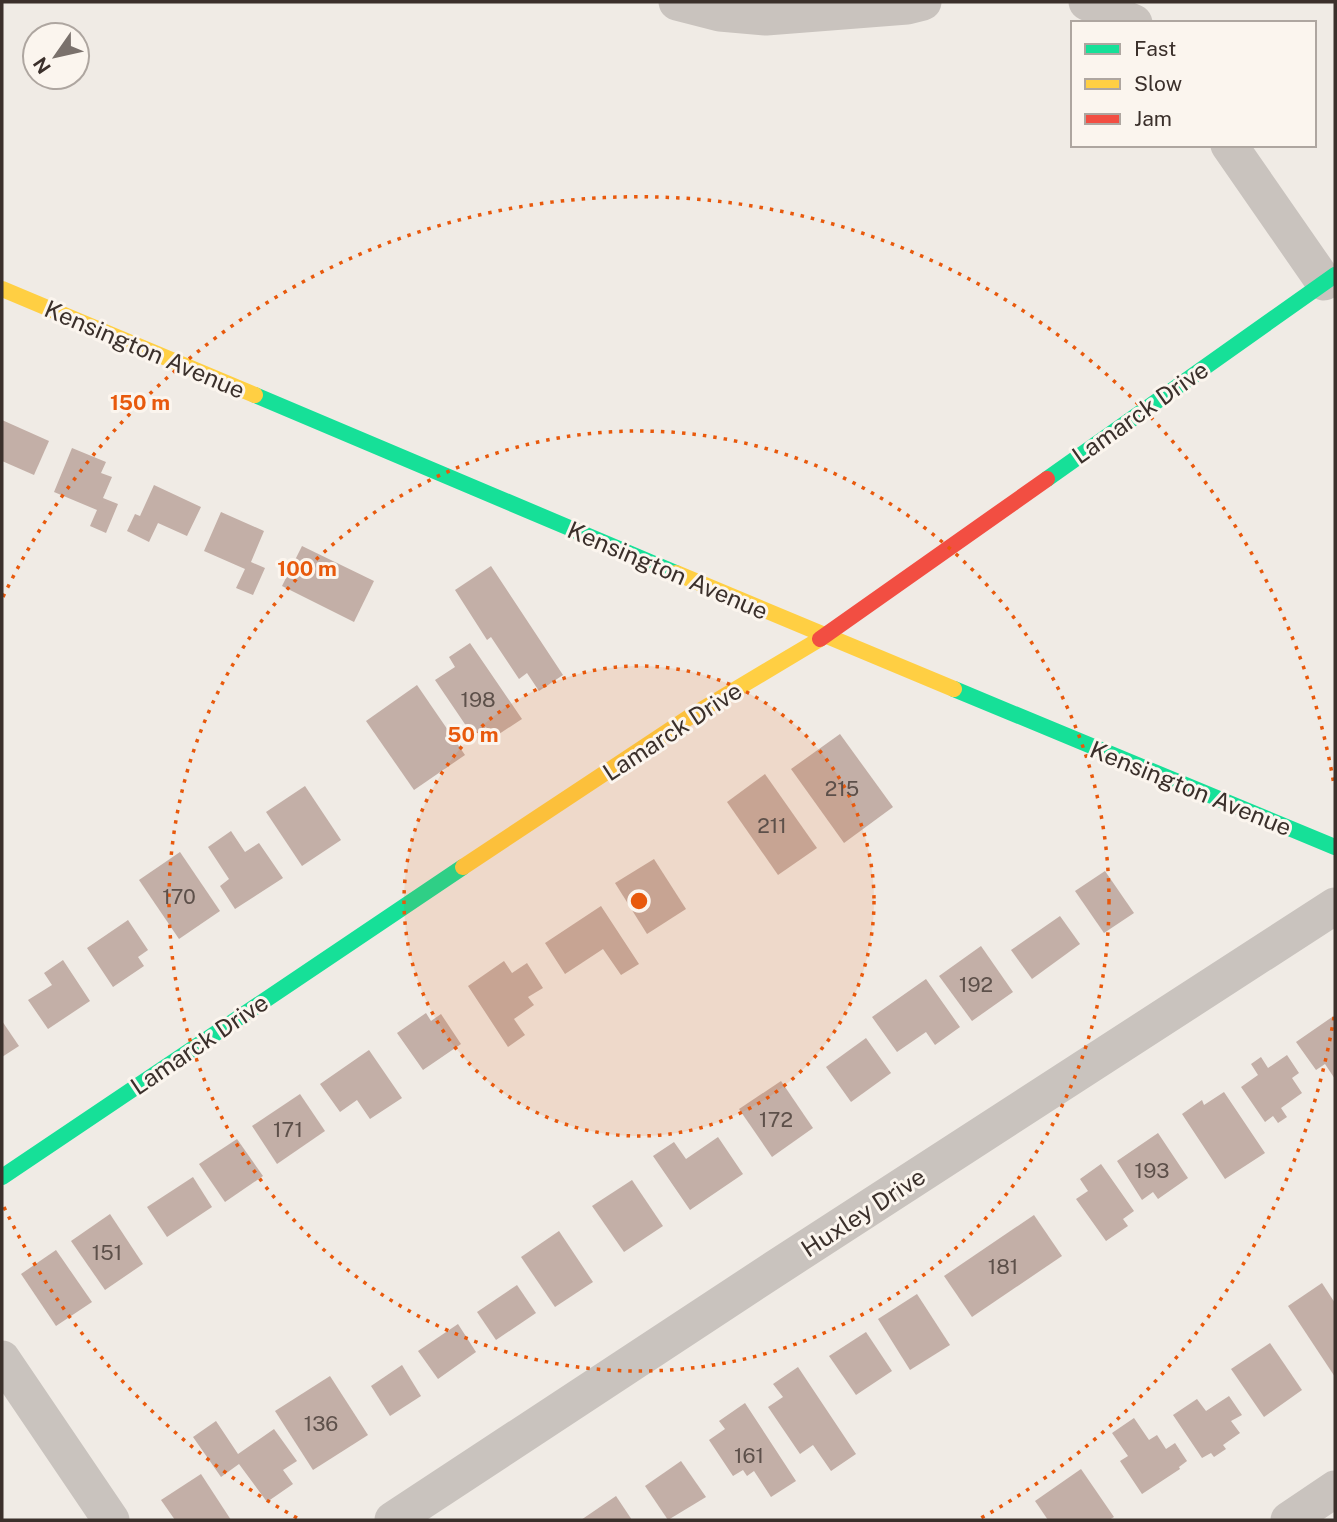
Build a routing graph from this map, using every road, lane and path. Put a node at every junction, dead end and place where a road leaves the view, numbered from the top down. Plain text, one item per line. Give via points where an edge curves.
1 (677, 2) edge
2 (923, 2) edge
3 (1087, 2) edge
4 (1143, 2) edge
5 (1130, 21) edge
6 (1144, 21) edge
7 (1231, 147) edge
8 (1330, 279) edge
9 (2, 289) edge
10 (825, 636) junction
11 (1335, 847) edge
12 (1335, 906) edge
13 (2, 1177) edge
14 (2, 1359) edge
15 (1335, 1489) edge
16 (111, 1520) edge
17 (393, 1520) edge
18 (1289, 1520) edge

1 - 2 street via 720,13 766,17
3 - 5 street
4 - 6 street
7 - 8 street
8 - 10 street, Lamarck Drive
9 - 10 street, Kensington Avenue
10 - 11 street, Kensington Avenue
10 - 13 street, Lamarck Drive via 691,716
12 - 17 street, Huxley Drive
14 - 16 street
15 - 18 street

